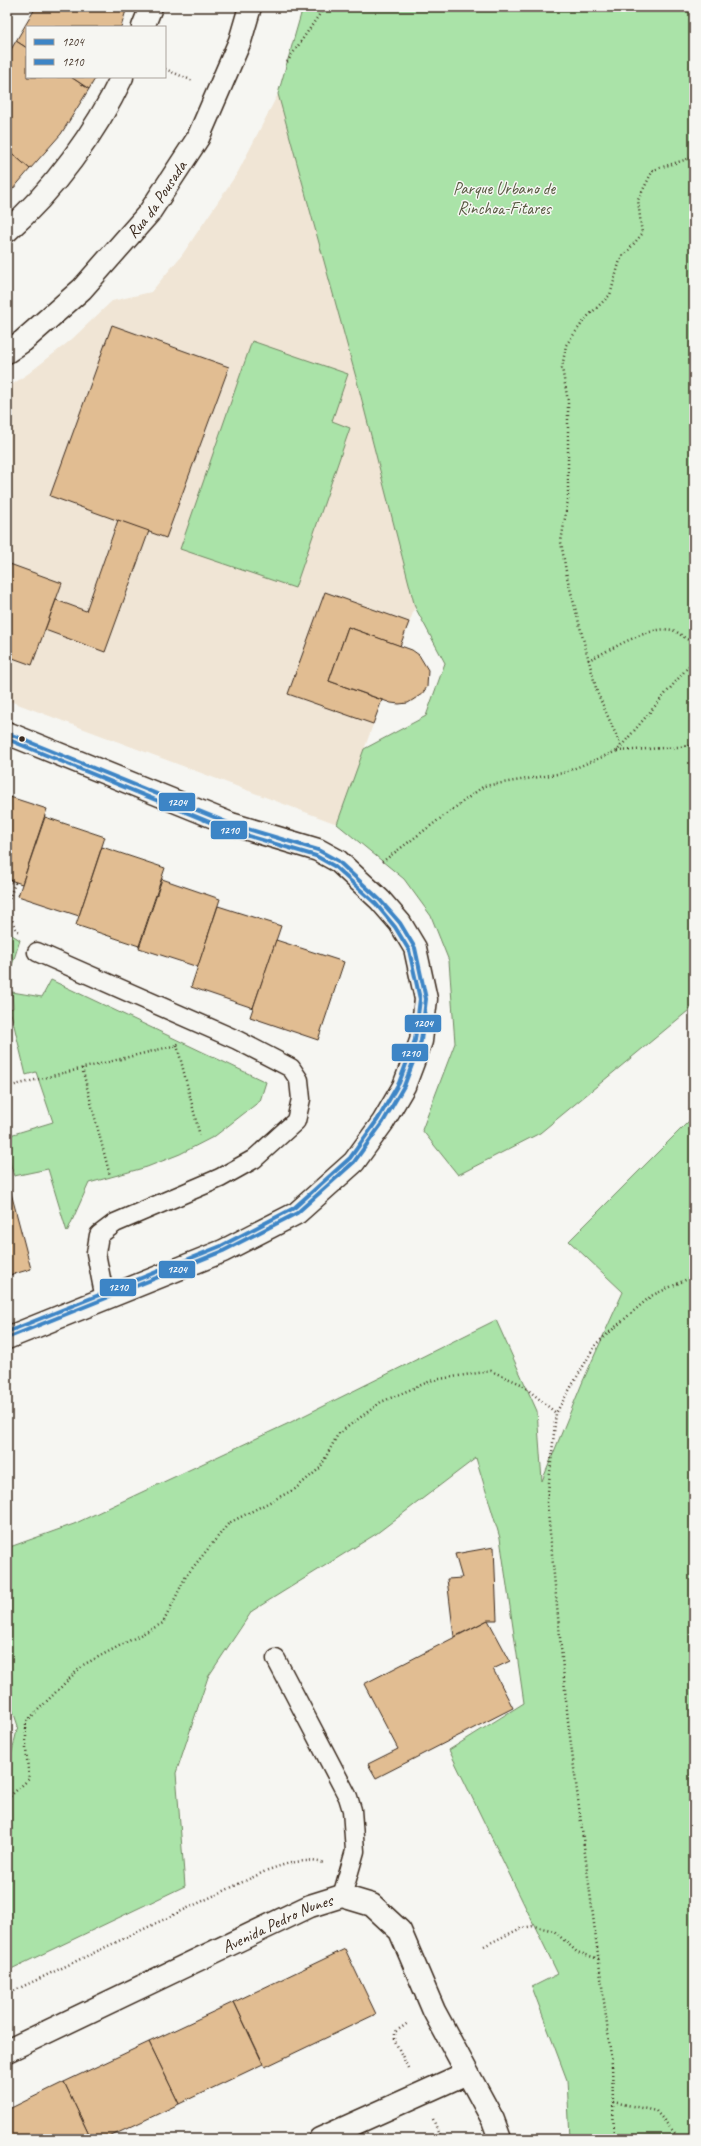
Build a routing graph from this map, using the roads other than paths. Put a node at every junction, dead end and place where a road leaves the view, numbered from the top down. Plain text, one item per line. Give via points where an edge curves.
1 (151, 7) edge
2 (250, 7) edge
3 (144, 26) edge
4 (121, 78) edge
5 (7, 231) edge
6 (7, 352) edge
7 (7, 733) edge
8 (37, 952) road end
9 (105, 1299) junction
10 (7, 1338) edge
11 (276, 1659) dead end
12 (342, 1896) junction
13 (7, 2051) edge
14 (466, 2073) junction
15 (320, 2139) edge
16 (500, 2139) edge

1 - 3 street
2 - 6 street, Rua da Pousada via 240,41 198,138 149,214 82,289
4 - 5 street via 87,138 54,181
7 - 9 street via 231,824 318,850 338,860 400,923 415,948 426,998 421,1041 404,1086 383,1122 354,1162 297,1213 223,1251
8 - 9 lane via 237,1040 291,1068 299,1080 301,1099 296,1121 254,1159 220,1178 114,1223 99,1235 96,1253
9 - 10 street
11 - 12 lane via 348,1797 352,1810 355,1850
12 - 13 street, Avenida Pedro Nunes via 310,1906
12 - 14 street, Avenida Pedro Nunes via 372,1905 400,1931 434,2011
14 - 15 street
14 - 16 street, Avenida Pedro Nunes via 494,2120

